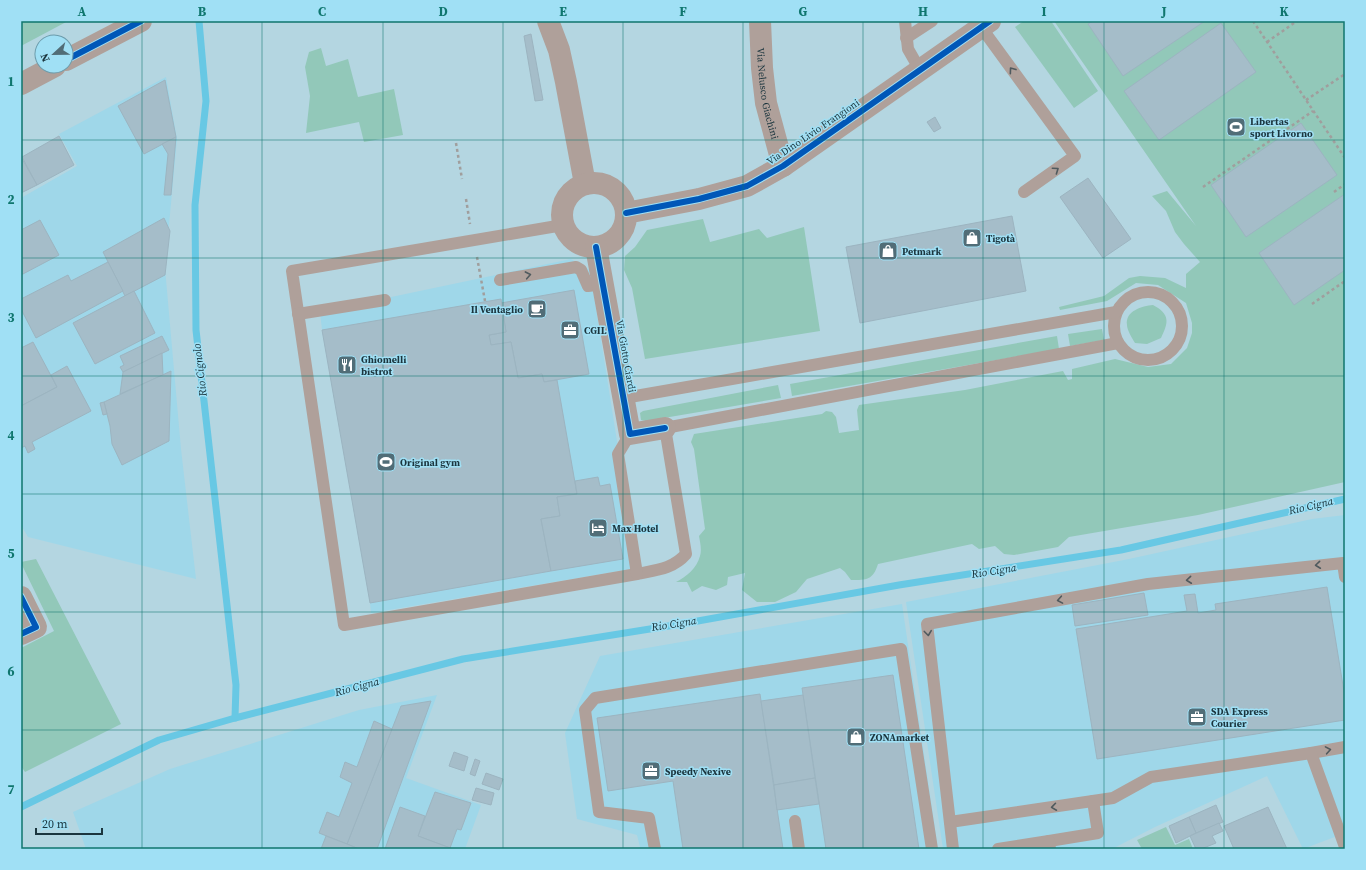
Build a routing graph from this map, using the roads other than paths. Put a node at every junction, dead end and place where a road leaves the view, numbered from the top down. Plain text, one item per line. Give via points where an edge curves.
1 (141, 21) edge
2 (548, 21) edge
3 (760, 21) edge
4 (905, 21) edge
5 (932, 21) edge
6 (985, 24) edge
7 (906, 38) junction
8 (74, 56) edge
9 (920, 70) junction
10 (40, 74) edge
11 (21, 84) edge
12 (783, 166) junction
13 (585, 184) junction
14 (1024, 192) dead end
15 (626, 213) junction
16 (563, 225) junction
17 (596, 247) junction
18 (500, 280) dead end
19 (603, 284) junction
20 (385, 300) dead end
21 (1116, 312) junction
22 (298, 314) junction
23 (1118, 343) junction
24 (624, 398) junction
25 (665, 428) junction
26 (630, 434) junction
27 (637, 574) junction
28 (1345, 577) edge
29 (21, 597) edge
30 (21, 634) edge
31 (1345, 747) edge
32 (1311, 753) junction
33 (1093, 801) junction
34 (795, 821) dead end
35 (950, 822) junction
36 (1049, 845) edge
37 (1345, 847) edge
38 (655, 849) edge
39 (799, 849) edge
40 (932, 849) edge
41 (953, 849) edge
42 (998, 849) edge

1 - 8 street
2 - 13 street via 559,50
3 - 12 street, Via Nelusco Giachini via 766,103
4 - 7 lane
5 - 7 lane
6 - 9 street, Via Dino Livio Frangioni
14 -> 6 lane via 1075,156
7 - 9 lane via 908,49
9 - 12 street, Via Dino Livio Frangioni
10 - 11 street
12 - 15 street, Via Dino Livio Frangioni via 747,186 699,199
13 - 15 street via 594,182 612,188 624,203
13 - 16 street via 574,190 565,200 562,208
15 - 17 street via 625,223 618,236 606,245
16 - 17 street via 573,239
16 - 22 lane via 292,271
17 - 19 street, Via Giotto Ciardi
18 -> 19 lane via 576,267 581,270 588,286
19 - 24 street, Via Giotto Ciardi
20 - 22 lane
21 - 23 lane via 1113,328
21 - 23 lane via 1128,297 1146,291 1156,292 1172,302 1178,310 1182,324 1180,338 1175,346 1160,358 1141,360 1124,351
21 - 24 lane
22 - 27 lane via 344,625
23 - 25 lane
24 - 26 street, Via Giotto Ciardi
25 - 26 street
25 - 27 lane via 686,554 679,562 663,569
26 - 27 lane via 618,454
28 -> 35 lane via 1343,563 1148,584 927,624
29 - 30 street via 36,627
32 -> 31 lane
32 - 33 lane via 1151,777 1113,798
32 - 37 lane
33 -> 35 lane
33 - 36 lane via 1098,833
34 - 39 lane
35 - 41 lane
36 - 42 lane
38 - 40 lane via 649,818 599,812 585,710 595,698 901,649

